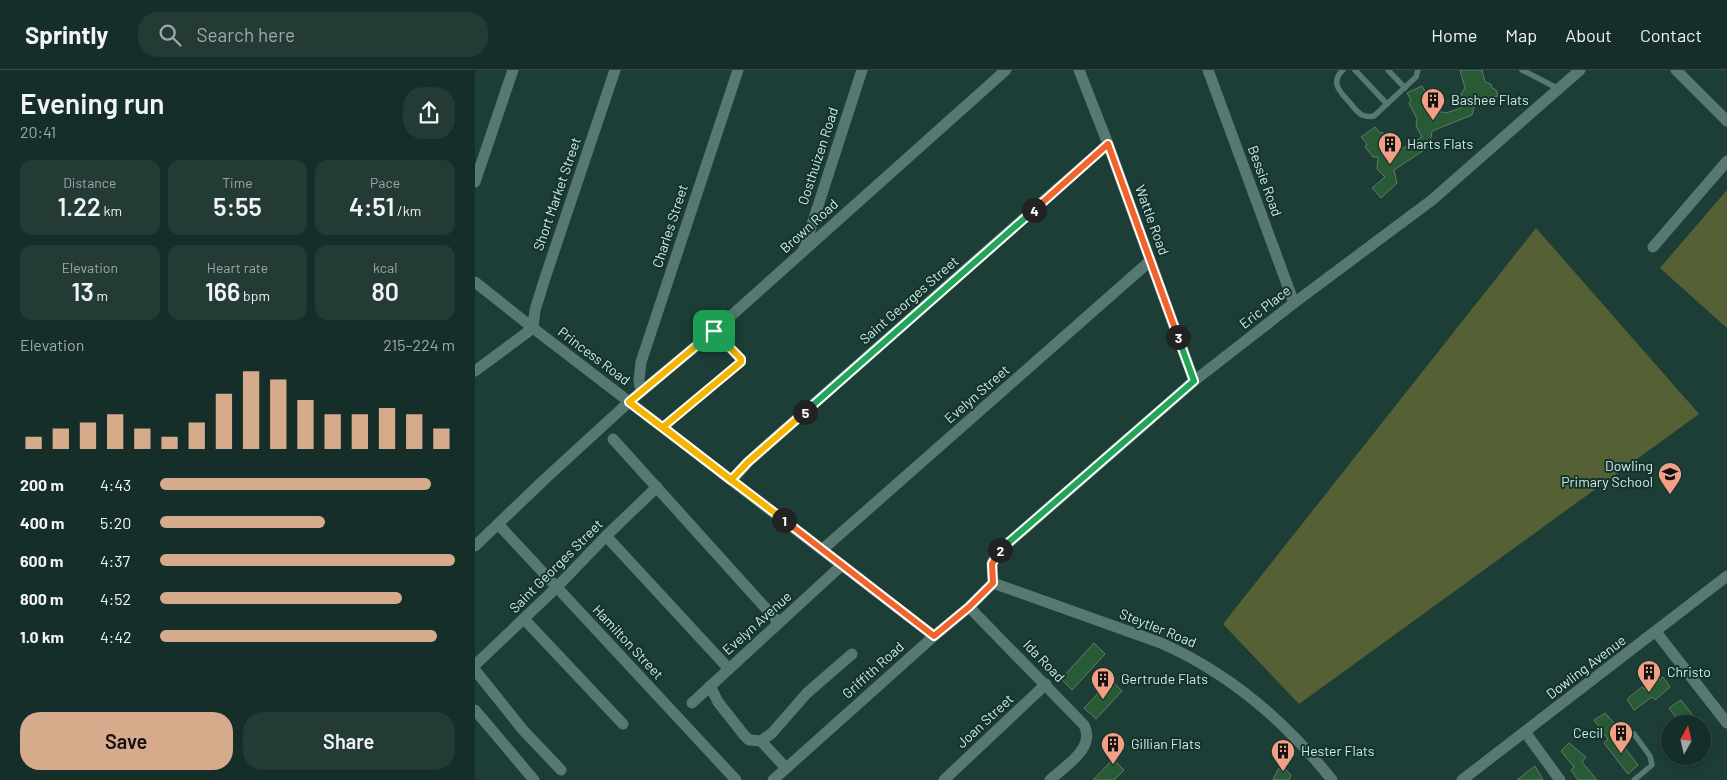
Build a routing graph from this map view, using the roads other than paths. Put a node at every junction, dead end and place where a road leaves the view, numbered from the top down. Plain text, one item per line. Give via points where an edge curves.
1 (513, 70) edge
2 (615, 70) edge
3 (738, 70) edge
4 (862, 70) edge
5 (1006, 70) edge
6 (1079, 70) edge
7 (1208, 70) edge
8 (1343, 70) edge
9 (1355, 70) edge
10 (1388, 70) edge
11 (1418, 70) edge
12 (1522, 70) edge
13 (1580, 70) edge
14 (1675, 70) edge
15 (1405, 88) junction
16 (1559, 89) junction
17 (1387, 104) junction
18 (1727, 121) edge
19 (1108, 144) junction
20 (1727, 161) edge
21 (475, 182) edge
22 (1653, 248) dead end
23 (803, 251) junction
24 (1150, 261) junction
25 (475, 282) edge
26 (1294, 303) junction
27 (533, 328) junction
28 (714, 331) junction
29 (475, 372) edge
30 (1194, 381) junction
31 (641, 392) junction
32 (629, 402) junction
33 (663, 427) junction
34 (613, 438) dead end
35 (731, 480) junction
36 (657, 487) junction
37 (498, 524) junction
38 (607, 536) junction
39 (475, 546) edge
40 (823, 549) junction
41 (842, 566) junction
42 (1727, 576) edge
43 (993, 583) junction
44 (556, 588) junction
45 (969, 607) junction
46 (524, 619) junction
47 (779, 623) junction
48 (1656, 632) junction
49 (934, 636) junction
50 (852, 654) dead end
51 (475, 665) edge
52 (729, 668) junction
53 (475, 670) edge
54 (1046, 684) junction
55 (710, 686) junction
56 (692, 703) dead end
57 (475, 710) edge
58 (1726, 721) edge
59 (623, 724) dead end
60 (1525, 732) junction
61 (1634, 734) dead end
62 (761, 741) junction
63 (786, 768) junction
64 (561, 770) dead end
65 (534, 780) edge
66 (736, 780) edge
67 (773, 780) edge
68 (944, 780) edge
69 (1050, 780) edge
70 (1331, 780) edge
71 (1462, 780) edge
72 (1560, 780) edge
73 (1634, 780) edge

1 - 21 street
2 - 27 street, Short Market Street via 545,278
3 - 31 street, Charles Street via 641,362
4 - 23 street, Oosthuizen Road
5 - 23 street, Brown Road
6 - 19 street, Wattle Road
7 - 26 street, Bessie Road
8 - 17 lane via 1338,74 1337,88 1361,115 1375,116
9 - 17 lane
10 - 15 lane
11 - 15 lane
12 - 16 lane
13 - 16 street, Eric Place
14 - 18 street
15 - 17 lane
16 - 26 street, Eric Place via 1432,200
19 - 24 street, Wattle Road
19 - 35 street, Saint Georges Street
20 - 22 street
23 - 28 street, Brown Road
24 - 30 street, Wattle Road
24 - 40 street, Evelyn Street
25 - 27 street, Princess Road
26 - 30 street, Eric Place
27 - 29 street
27 - 32 street, Princess Road
28 - 31 street, Brown Road
28 - 33 lane via 741,362
30 - 43 street, Eric Place via 998,552 992,564
31 - 32 street, Brown Road
32 - 33 street, Princess Road
32 - 37 street
33 - 35 street, Princess Road
34 - 36 street
35 - 40 street, Princess Road
36 - 38 street, Saint Georges Street
36 - 47 street
37 - 39 street
37 - 44 street, Hamilton Street
38 - 44 street, Saint Georges Street
38 - 52 street
40 - 41 street, Princess Road
41 - 47 street, Evelyn Avenue
41 - 49 street, Princess Road
42 - 48 street, Dowling Avenue
43 - 45 street, Griffith Road
43 - 70 street, Steytler Road via 1161,642 1209,667 1279,722
44 - 46 street, Saint Georges Street
44 - 66 street, Hamilton Street
45 - 49 street, Griffith Road
45 - 54 street, Ida Road
46 - 51 street, Saint Georges Street
46 - 59 street
47 - 52 street, Evelyn Avenue
48 - 58 street
48 - 60 street, Dowling Avenue
49 - 63 street, Griffith Road
50 - 62 street via 807,693
52 - 55 street, Evelyn Avenue
53 - 64 street via 523,730
54 - 68 street, Joan Street
54 - 69 street, Ida Road via 1087,730 1084,748
55 - 56 street, Evelyn Avenue
55 - 62 street via 744,736
57 - 65 street
60 - 71 street, Dowling Avenue
60 - 72 street
61 - 73 lane via 1650,756 1651,766
62 - 63 street
63 - 67 street, Griffith Road

